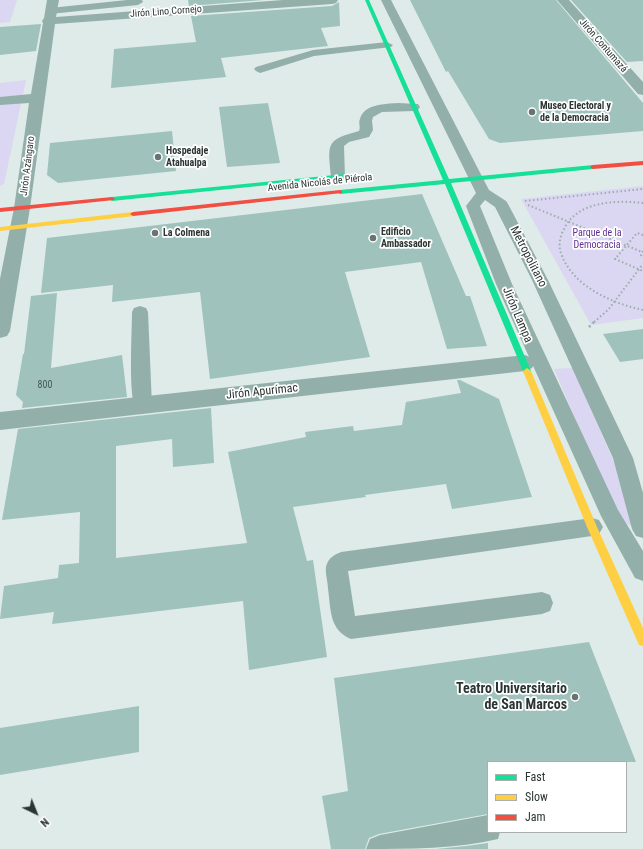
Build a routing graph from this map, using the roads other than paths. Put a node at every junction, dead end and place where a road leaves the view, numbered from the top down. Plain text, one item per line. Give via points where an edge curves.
1 (332, 0) edge
2 (367, 0) edge
3 (386, 0) edge
4 (563, 0) edge
5 (138, 2) dead end
6 (50, 11) edge
7 (387, 45) junction
8 (260, 69) dead end
9 (643, 92) edge
10 (37, 98) junction
11 (0, 102) edge
12 (414, 107) junction
13 (643, 163) edge
14 (473, 165) junction
15 (448, 166) junction
16 (428, 168) dead end
17 (354, 175) dead end
18 (338, 177) junction
19 (447, 181) junction
20 (480, 186) junction
21 (22, 208) junction
22 (0, 210) edge
23 (19, 226) junction
24 (0, 229) edge
25 (140, 312) dead end
26 (0, 331) edge
27 (525, 363) junction
28 (143, 406) junction
29 (0, 421) edge
30 (592, 527) junction
31 (643, 529) edge
32 (643, 571) edge
33 (542, 603) dead end
34 (643, 641) edge
35 (487, 828) edge
36 (380, 849) edge

1 - 6 street, Jirón Lino Cornejo
2 - 7 main road, Jirón Lampa
3 - 14 lane
4 - 9 street, Jirón Contumazá
5 - 6 lane
6 - 10 street, Jirón Azángaro
7 - 8 lane via 313,53
7 - 12 main road, Jirón Lampa
10 - 11 street
10 - 21 street, Jirón Azángaro
12 - 15 main road, Jirón Lampa
12 - 18 lane via 368,112 364,121 364,134 344,139 337,145
13 - 20 main road, Avenida Nicolás de Piérola
14 - 15 main road
14 - 20 lane
15 - 16 main road
15 - 19 main road, Jirón Lampa
17 - 18 main road, Avenida Nicolás de Piérola
18 - 21 main road, Avenida Nicolás de Piérola
19 - 20 main road, Avenida Nicolás de Piérola
19 - 23 main road, Avenida Nicolás de Piérola
19 - 27 main road, Jirón Lampa
20 - 31 lane, Metropolitano via 501,204 540,280 623,458
20 - 32 lane via 472,206 504,284 611,516
21 - 22 main road, Avenida Nicolás de Piérola
21 - 23 street, Jirón Azángaro
23 - 24 main road, Avenida Nicolás de Piérola
23 - 26 street, Jirón Azángaro
25 - 28 lane
27 - 28 street, Jirón Apurímac
27 - 30 main road, Jirón Lampa
28 - 29 street, Jirón Apurímac
30 - 33 lane via 341,562 337,568 343,618 351,628
30 - 34 main road, Jirón Lampa
35 - 36 lane

